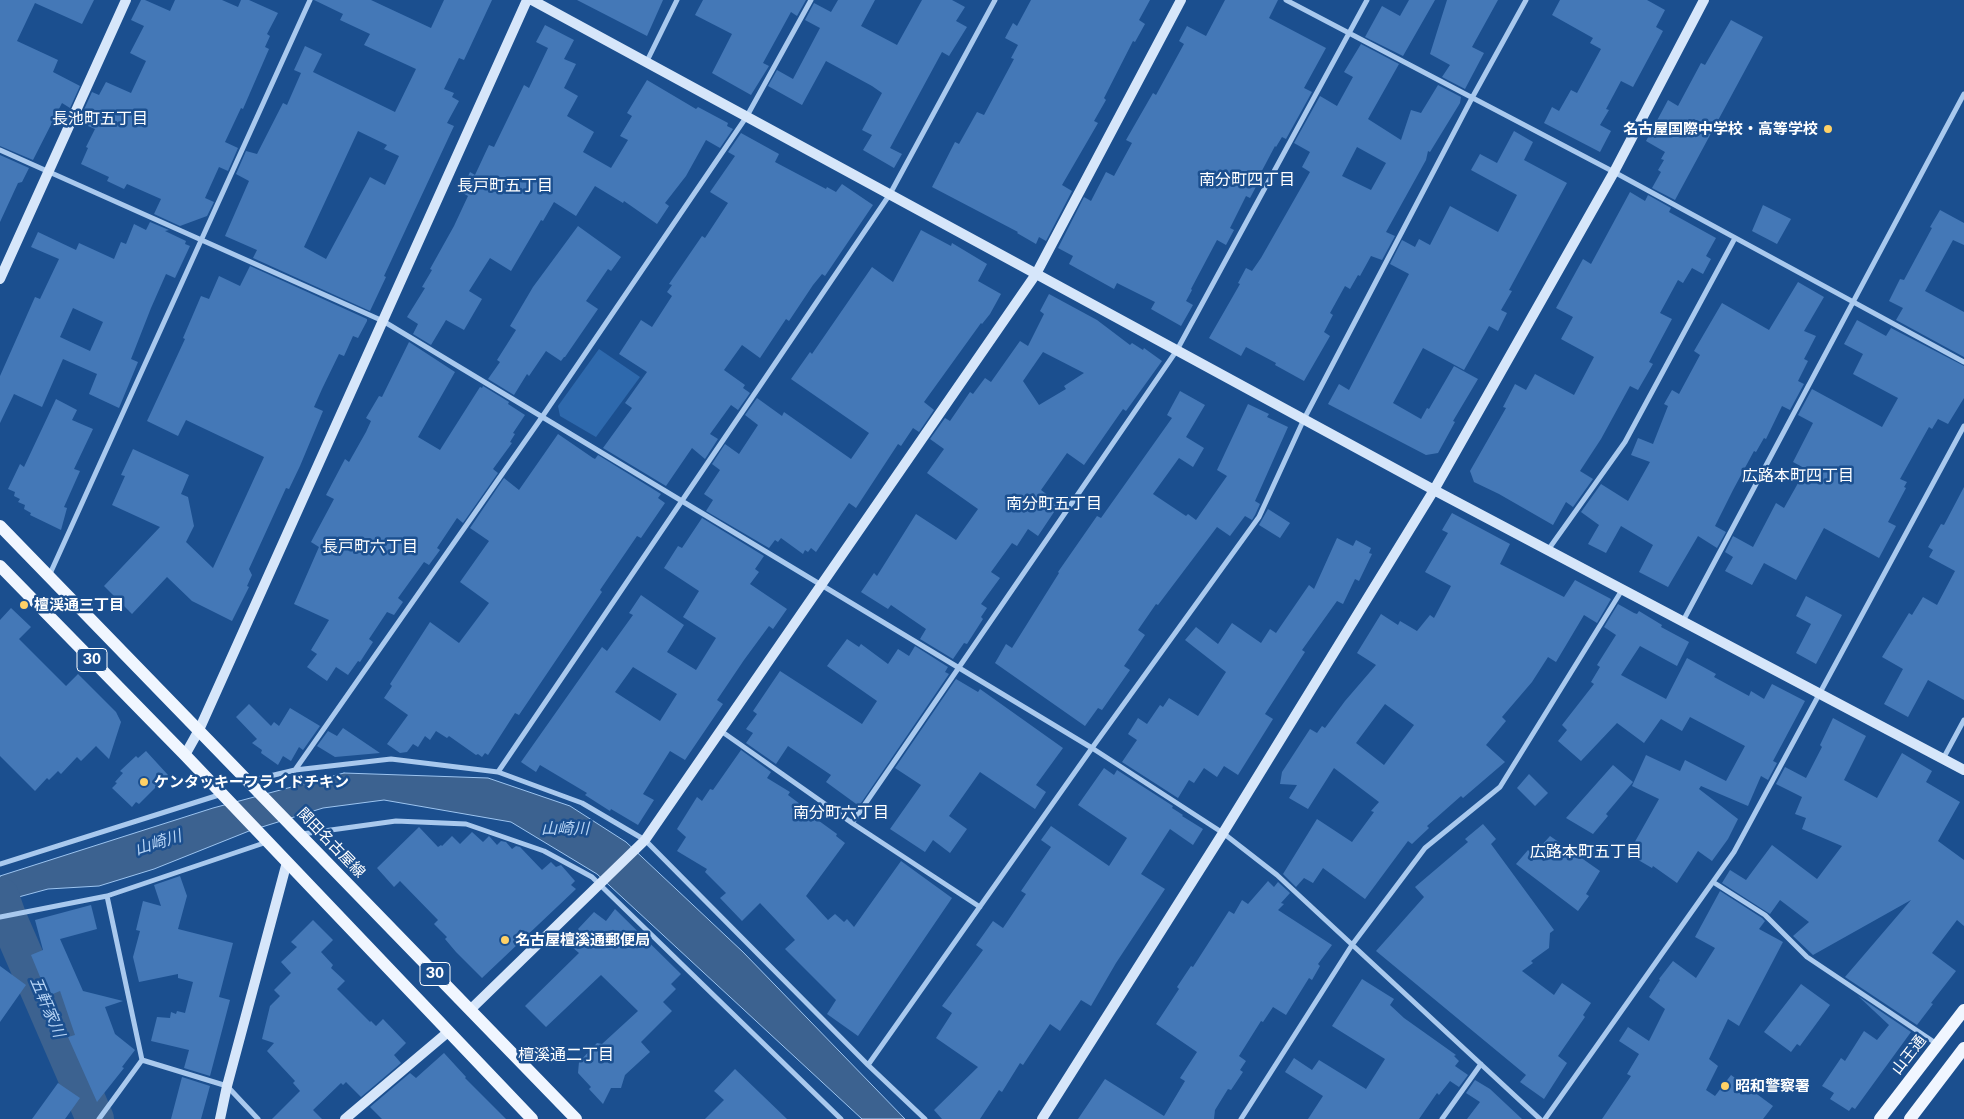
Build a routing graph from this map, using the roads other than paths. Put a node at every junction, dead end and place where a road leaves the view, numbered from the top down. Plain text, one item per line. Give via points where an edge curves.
1 (126, 0) edge
2 (310, 0) edge
3 (527, 0) edge
4 (532, 0) edge
5 (678, 0) edge
6 (811, 0) edge
7 (995, 0) edge
8 (1180, 0) edge
9 (1286, 0) edge
10 (1367, 0) edge
11 (1526, 0) edge
12 (1704, 0) edge
13 (1348, 34) junction
14 (646, 61) junction
15 (1964, 94) edge
16 (1472, 98) junction
17 (748, 116) junction
18 (0, 150) edge
19 (49, 172) junction
20 (1614, 172) junction
21 (890, 194) junction
22 (1735, 238) junction
23 (202, 241) junction
24 (1036, 274) junction
25 (0, 278) edge
26 (1853, 302) junction
27 (383, 321) junction
28 (1177, 350) junction
29 (1964, 362) edge
30 (542, 417) junction
31 (1304, 419) junction
32 (1964, 426) edge
33 (1434, 490) junction
34 (683, 502) junction
35 (0, 526) edge
36 (1548, 550) junction
37 (0, 566) edge
38 (49, 577) junction
39 (822, 585) junction
40 (1622, 590) junction
41 (1683, 621) junction
42 (959, 668) junction
43 (1819, 694) junction
44 (1964, 720) edge
45 (198, 730) junction
46 (721, 731) junction
47 (1092, 748) junction
48 (185, 754) junction
49 (1943, 759) junction
50 (295, 770) junction
51 (1964, 770) edge
52 (498, 772) junction
53 (248, 781) junction
54 (222, 794) junction
55 (852, 823) junction
56 (297, 832) junction
57 (1223, 833) junction
58 (645, 840) junction
59 (267, 841) junction
60 (286, 862) junction
61 (0, 864) edge
62 (1713, 882) junction
63 (601, 883) junction
64 (107, 896) junction
65 (980, 907) junction
66 (0, 917) edge
67 (1352, 945) junction
68 (470, 1010) junction
69 (1964, 1010) edge
70 (448, 1032) junction
71 (1938, 1044) junction
72 (1964, 1048) edge
73 (142, 1060) junction
74 (1481, 1064) junction
75 (868, 1065) junction
76 (227, 1086) junction
77 (99, 1119) edge
78 (220, 1119) edge
79 (258, 1119) edge
80 (345, 1119) edge
81 (532, 1119) edge
82 (576, 1119) edge
83 (841, 1119) edge
84 (925, 1119) edge
85 (1042, 1119) edge
86 (1241, 1119) edge
87 (1442, 1119) edge
88 (1540, 1119) edge
89 (1545, 1119) edge
90 (1880, 1119) edge
91 (1910, 1119) edge

1 - 19 street
2 - 23 street
3 - 27 street
4 - 14 street
5 - 14 street
6 - 17 street
7 - 21 street
8 - 24 street
9 - 13 street
10 - 13 street
11 - 16 street
12 - 20 street
13 - 16 street
13 - 28 street
14 - 17 street
15 - 26 street
16 - 20 street
16 - 31 street
17 - 21 street
17 - 30 street
18 - 19 street
19 - 23 street
19 - 25 street
20 - 22 street
20 - 33 street
21 - 24 street
21 - 34 street
22 - 26 street
22 - 36 street via 1625,442
23 - 27 street
23 - 38 street
24 - 28 street
24 - 39 street
26 - 29 street
26 - 41 street
27 - 30 street
27 - 45 street
28 - 31 street
28 - 42 street
30 - 34 street
30 - 50 street
31 - 33 street
31 - 47 street via 1259,517
32 - 43 street
33 - 36 street
33 - 57 street
34 - 39 street
34 - 52 street
35 - 38 main road, 関田名古屋線 / 30
36 - 40 street
37 - 48 main road, 30
38 - 45 main road, 関田名古屋線 / 30
39 - 42 street
39 - 46 street
40 - 41 street
40 - 67 street via 1500,787 1425,848
41 - 43 street
42 - 47 street
42 - 55 street
43 - 49 street
43 - 62 street via 1734,852
44 - 49 street
45 - 48 street
45 - 53 main road, 関田名古屋線 / 30
46 - 55 street
46 - 58 street
47 - 57 street
47 - 65 street
48 - 54 main road, 30
49 - 51 street
50 - 52 street via 391,759
50 - 53 street
52 - 58 street via 582,803
53 - 56 main road, 関田名古屋線 / 30
54 - 59 main road, 30
54 - 61 street
55 - 65 street
56 - 63 street via 396,821 466,824 544,851
56 - 68 main road, 関田名古屋線 / 30
57 - 67 street via 1276,875
57 - 85 street
58 - 63 street
58 - 75 street
59 - 60 main road, 30
59 - 64 street
60 - 70 main road, 30
60 - 76 street
62 - 71 street via 1765,915 1807,957
62 - 89 street
63 - 68 street
63 - 83 street
64 - 66 street
64 - 73 street
65 - 75 street
67 - 74 street
67 - 86 street
68 - 82 main road, 関田名古屋線 / 30
69 - 71 main road, 山王通
70 - 80 street
70 - 81 main road, 30
71 - 90 main road, 山王通
72 - 91 main road
73 - 76 street
73 - 77 street
74 - 87 street
74 - 88 street
75 - 84 street
76 - 78 street
76 - 79 street

